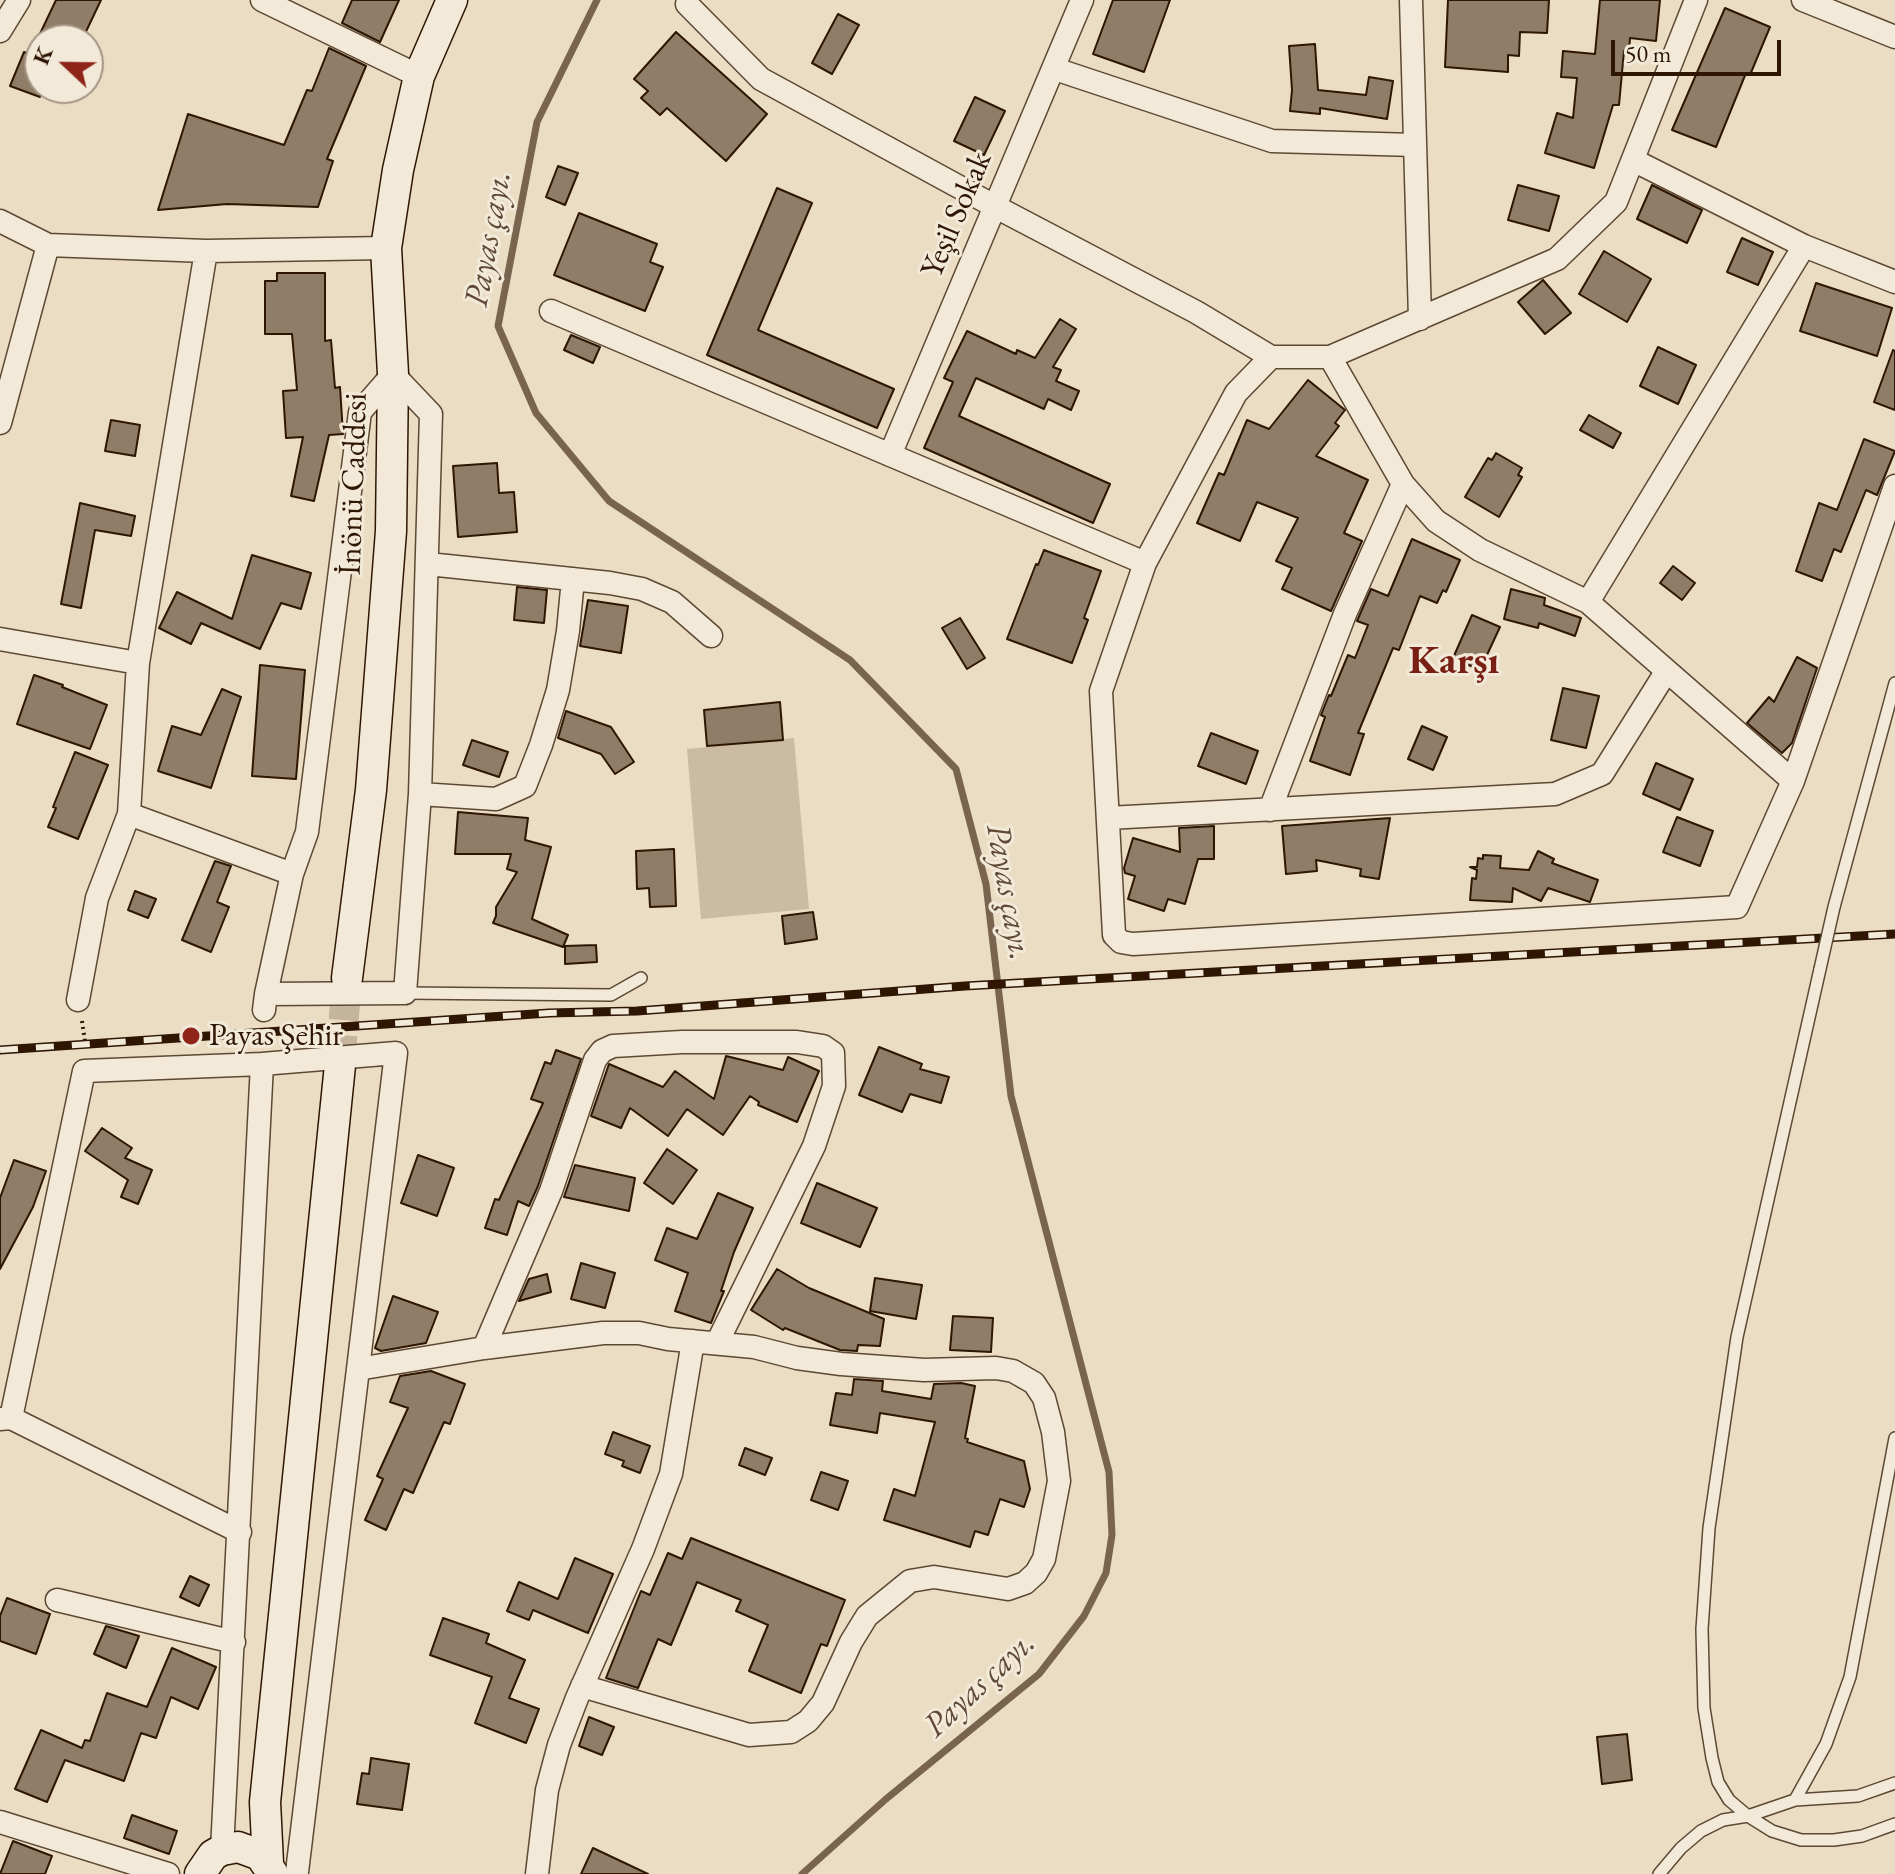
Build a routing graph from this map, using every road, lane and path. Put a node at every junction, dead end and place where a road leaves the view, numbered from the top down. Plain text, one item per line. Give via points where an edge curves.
1 (19, 0) edge
2 (262, 0) edge
3 (452, 0) edge
4 (1082, 0) edge
5 (1411, 0) edge
6 (1696, 0) edge
7 (1803, 0) edge
8 (687, 4) dead end
9 (0, 31) edge
10 (1895, 37) edge
11 (1055, 69) junction
12 (419, 76) junction
13 (1415, 145) junction
14 (1633, 160) junction
15 (996, 207) junction
16 (0, 221) edge
17 (48, 245) junction
18 (1804, 246) junction
19 (386, 248) junction
20 (206, 251) junction
21 (1895, 282) edge
22 (551, 311) dead end
23 (1420, 319) junction
24 (1271, 357) junction
25 (1330, 357) junction
26 (393, 374) junction
27 (0, 423) edge
28 (890, 455) junction
29 (1403, 484) junction
30 (1895, 486) edge
31 (1145, 563) junction
32 (428, 564) junction
33 (573, 579) junction
34 (1588, 602) junction
35 (711, 636) dead end
36 (0, 639) edge
37 (138, 663) junction
38 (1666, 672) junction
39 (1895, 683) edge
40 (1793, 781) junction
41 (420, 794) junction
42 (1270, 810) junction
43 (129, 814) junction
44 (1108, 818) junction
45 (292, 874) junction
46 (347, 978) tunnel mouth
47 (641, 978) dead end
48 (405, 993) junction
49 (78, 1000) joint
50 (262, 1064) junction
51 (340, 1065) tunnel mouth
52 (84, 1071) junction
53 (693, 1341) junction
54 (717, 1343) junction
55 (484, 1348) junction
56 (358, 1369) junction
57 (5, 1419) edge
58 (1895, 1438) edge
59 (240, 1532) junction
60 (57, 1600) dead end
61 (234, 1642) junction
62 (582, 1686) junction
63 (1895, 1783) edge
64 (1795, 1800) junction
65 (265, 1802) junction
66 (1748, 1816) junction
67 (0, 1822) edge
68 (1895, 1824) edge
69 (230, 1848) junction
70 (284, 1871) edge
71 (168, 1874) edge
72 (200, 1874) edge
73 (537, 1874) edge
74 (1659, 1874) edge

1 - 9 street
2 - 12 street
3 - 12 main road, İnönü Caddesi
4 - 11 street, Yeşil Sokak
5 - 13 street
6 - 14 street
7 - 10 street
8 - 15 street via 761,79
11 - 13 street via 1272,141
11 - 15 street, Yeşil Sokak
12 - 19 main road, İnönü Caddesi
13 - 23 street
14 - 18 street
14 - 23 street via 1616,202 1557,259
15 - 24 street
15 - 28 street, Yeşil Sokak
16 - 17 street
17 - 20 street
17 - 27 street
18 - 21 street
18 - 34 street
19 - 20 street
19 - 26 main road, İnönü Caddesi
20 - 37 street
22 - 28 street
23 - 25 street
24 - 25 street
24 - 31 street via 1236,393
25 - 29 street
26 - 32 street via 431,414
26 - 45 street via 360,412 307,832
26 - 46 main road, İnönü Caddesi via 391,531 371,790
28 - 31 street
29 - 34 street via 1436,521 1480,550
29 - 42 street via 1345,614
30 - 40 street
31 - 44 street via 1101,691
32 - 33 street
32 - 41 street
33 - 35 street via 626,585 657,595
33 - 41 street via 558,690 525,786 496,799
34 - 38 street
36 - 37 street
37 - 43 street
38 - 40 street
38 - 42 street via 1602,774 1555,794
39 - 66 lane, bridge via 1834,907 1737,1337 1709,1528 1702,1629 1704,1708 1718,1782
40 - 44 street via 1737,907 1133,944 1121,942 1111,925
41 - 48 street
42 - 44 street
43 - 45 street
43 - 49 street via 97,898
45 - 48 street via 265,1002
47 - 48 lane via 611,995
49 - 52 path via 86,1044
50 - 52 street
50 - 56 street via 396,1053
50 - 59 street
51 - 65 main road
52 - 57 street
53 - 54 street
53 - 55 street via 603,1333
53 - 62 street via 671,1474
54 - 55 street via 814,1146 834,1086 833,1053 823,1046 682,1042 602,1051 551,1191
54 - 62 street via 841,1364 996,1368 1034,1383 1053,1432 1059,1481 1044,1559 1025,1583 1008,1589 934,1577 910,1581 867,1616 823,1703 791,1732 749,1735
55 - 56 street
56 - 70 street
57 - 59 street
58 - 64 lane via 1850,1677 1826,1744
59 - 61 street
60 - 61 street
61 - 69 street
62 - 73 street via 547,1790
63 - 64 lane via 1858,1796
64 - 66 lane
65 - 69 main road via 252,1831
65 - 70 main road
66 - 68 lane via 1801,1840 1862,1836
66 - 74 lane via 1701,1831
67 - 71 street
69 - 70 main road via 250,1849
69 - 72 main road via 205,1863

